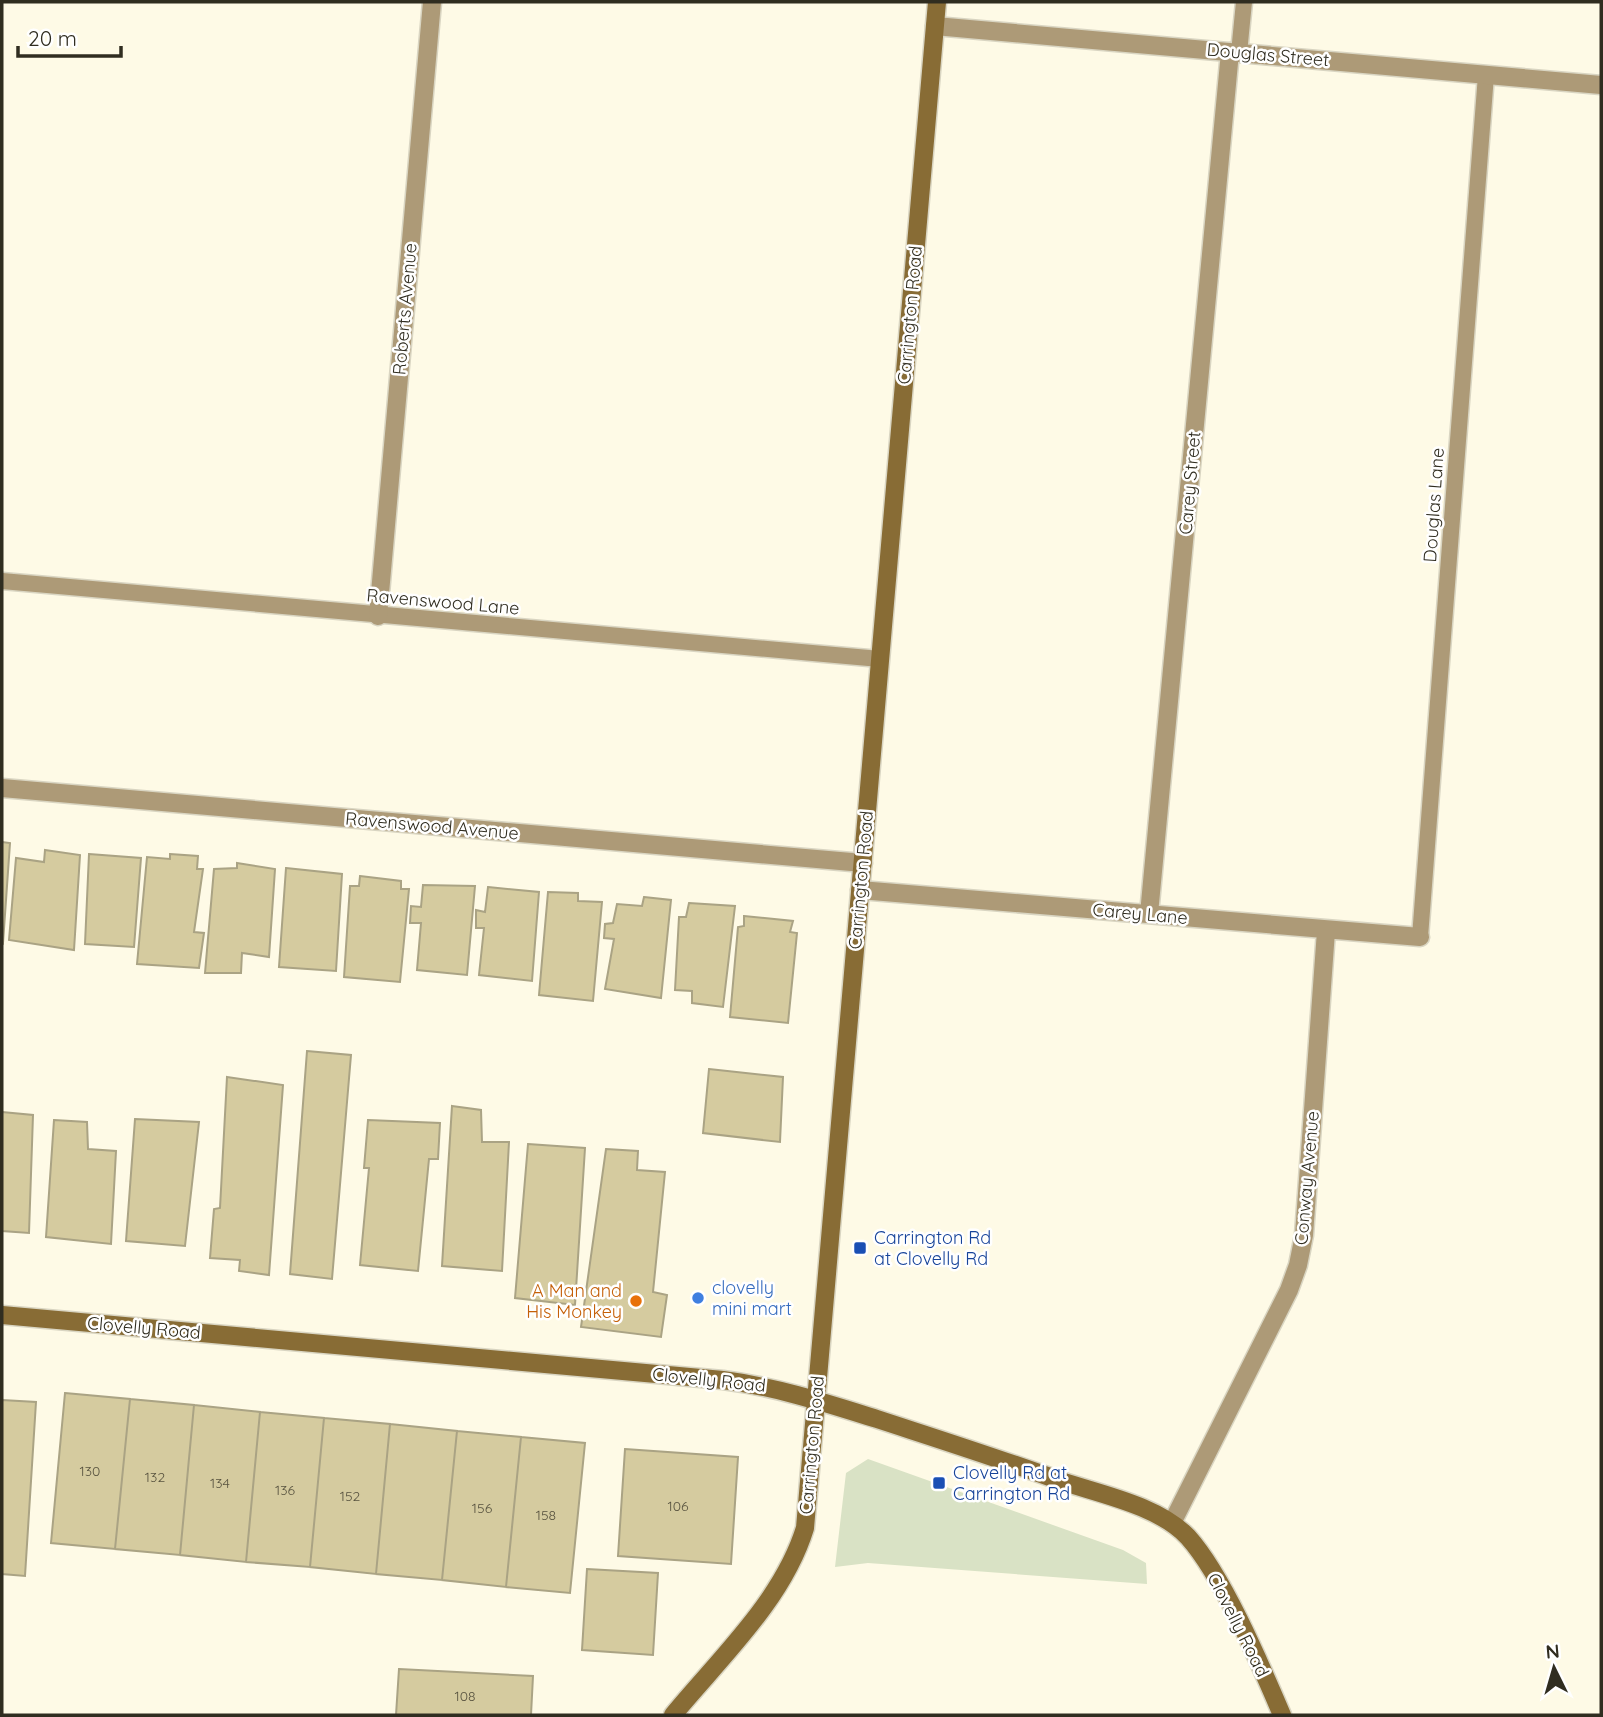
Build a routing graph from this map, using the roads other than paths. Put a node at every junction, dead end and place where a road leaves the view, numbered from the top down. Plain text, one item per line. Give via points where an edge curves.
1 (432, 2) edge
2 (937, 2) edge
3 (1244, 2) edge
4 (935, 26) junction
5 (1235, 52) junction
6 (1486, 75) junction
7 (1601, 85) edge
8 (2, 581) edge
9 (378, 616) junction
10 (880, 659) junction
11 (2, 788) edge
12 (863, 863) junction
13 (860, 890) junction
14 (1149, 914) junction
15 (1326, 931) junction
16 (1420, 937) joint
17 (2, 1315) edge
18 (816, 1400) junction
19 (1172, 1523) junction
20 (673, 1715) edge
21 (1282, 1715) edge

1 - 9 street, Roberts Avenue
2 - 4 main road, Carrington Road
3 - 5 lane
4 - 5 street, Douglas Street
4 - 10 main road, Carrington Road
5 - 6 street, Douglas Street
5 - 14 street, Carey Street
6 - 7 street, Douglas Street
6 - 16 lane, Douglas Lane
8 - 9 lane, Ravenswood Lane
9 - 10 lane, Ravenswood Lane
10 - 12 main road, Carrington Road
11 - 12 street, Ravenswood Avenue
12 - 13 main road, Carrington Road
13 - 14 street, Carey Lane
13 - 18 main road, Carrington Road
14 - 15 street, Carey Lane
15 - 16 street, Carey Lane
15 - 19 street, Conway Avenue via 1298,1265
17 - 18 main road, Clovelly Road via 723,1380 773,1387
18 - 19 main road, Clovelly Road via 982,1453
18 - 20 main road, Carrington Road via 805,1528 796,1558 776,1590
19 - 21 main road, Clovelly Road via 1189,1538 1221,1586

